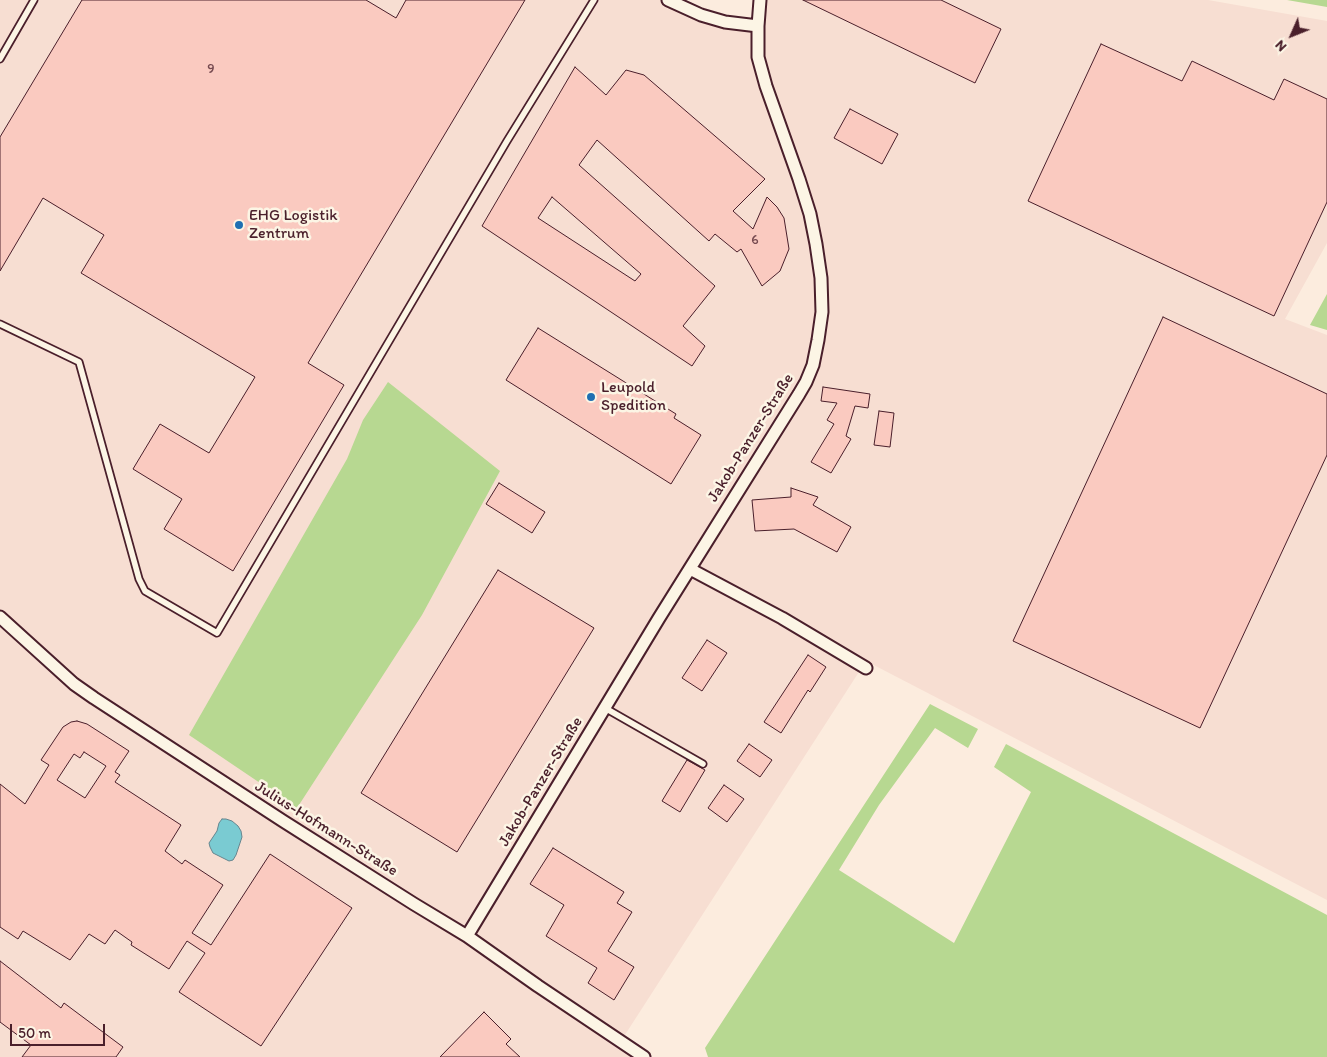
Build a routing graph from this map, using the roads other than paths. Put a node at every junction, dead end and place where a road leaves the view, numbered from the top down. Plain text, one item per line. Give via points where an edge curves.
1 (34, 0) edge
2 (594, 0) edge
3 (668, 0) edge
4 (760, 0) edge
5 (758, 26) junction
6 (0, 59) edge
7 (0, 324) edge
8 (690, 569) junction
9 (0, 617) edge
10 (866, 668) dead end
11 (605, 708) junction
12 (702, 764) dead end
13 (467, 936) junction
14 (644, 1057) edge

1 - 6 lane
2 - 7 lane via 507,141 217,633 145,591 79,362
3 - 5 street via 724,22
4 - 5 street, Jakob-Panzer-Straße
5 - 8 street, Jakob-Panzer-Straße via 758,58 812,221 821,278 822,312 813,365 806,382
8 - 10 street
8 - 11 street, Jakob-Panzer-Straße
9 - 13 street, Julius-Hofmann-Straße via 94,698
11 - 12 lane
11 - 13 street, Jakob-Panzer-Straße
13 - 14 street, Julius-Hofmann-Straße

